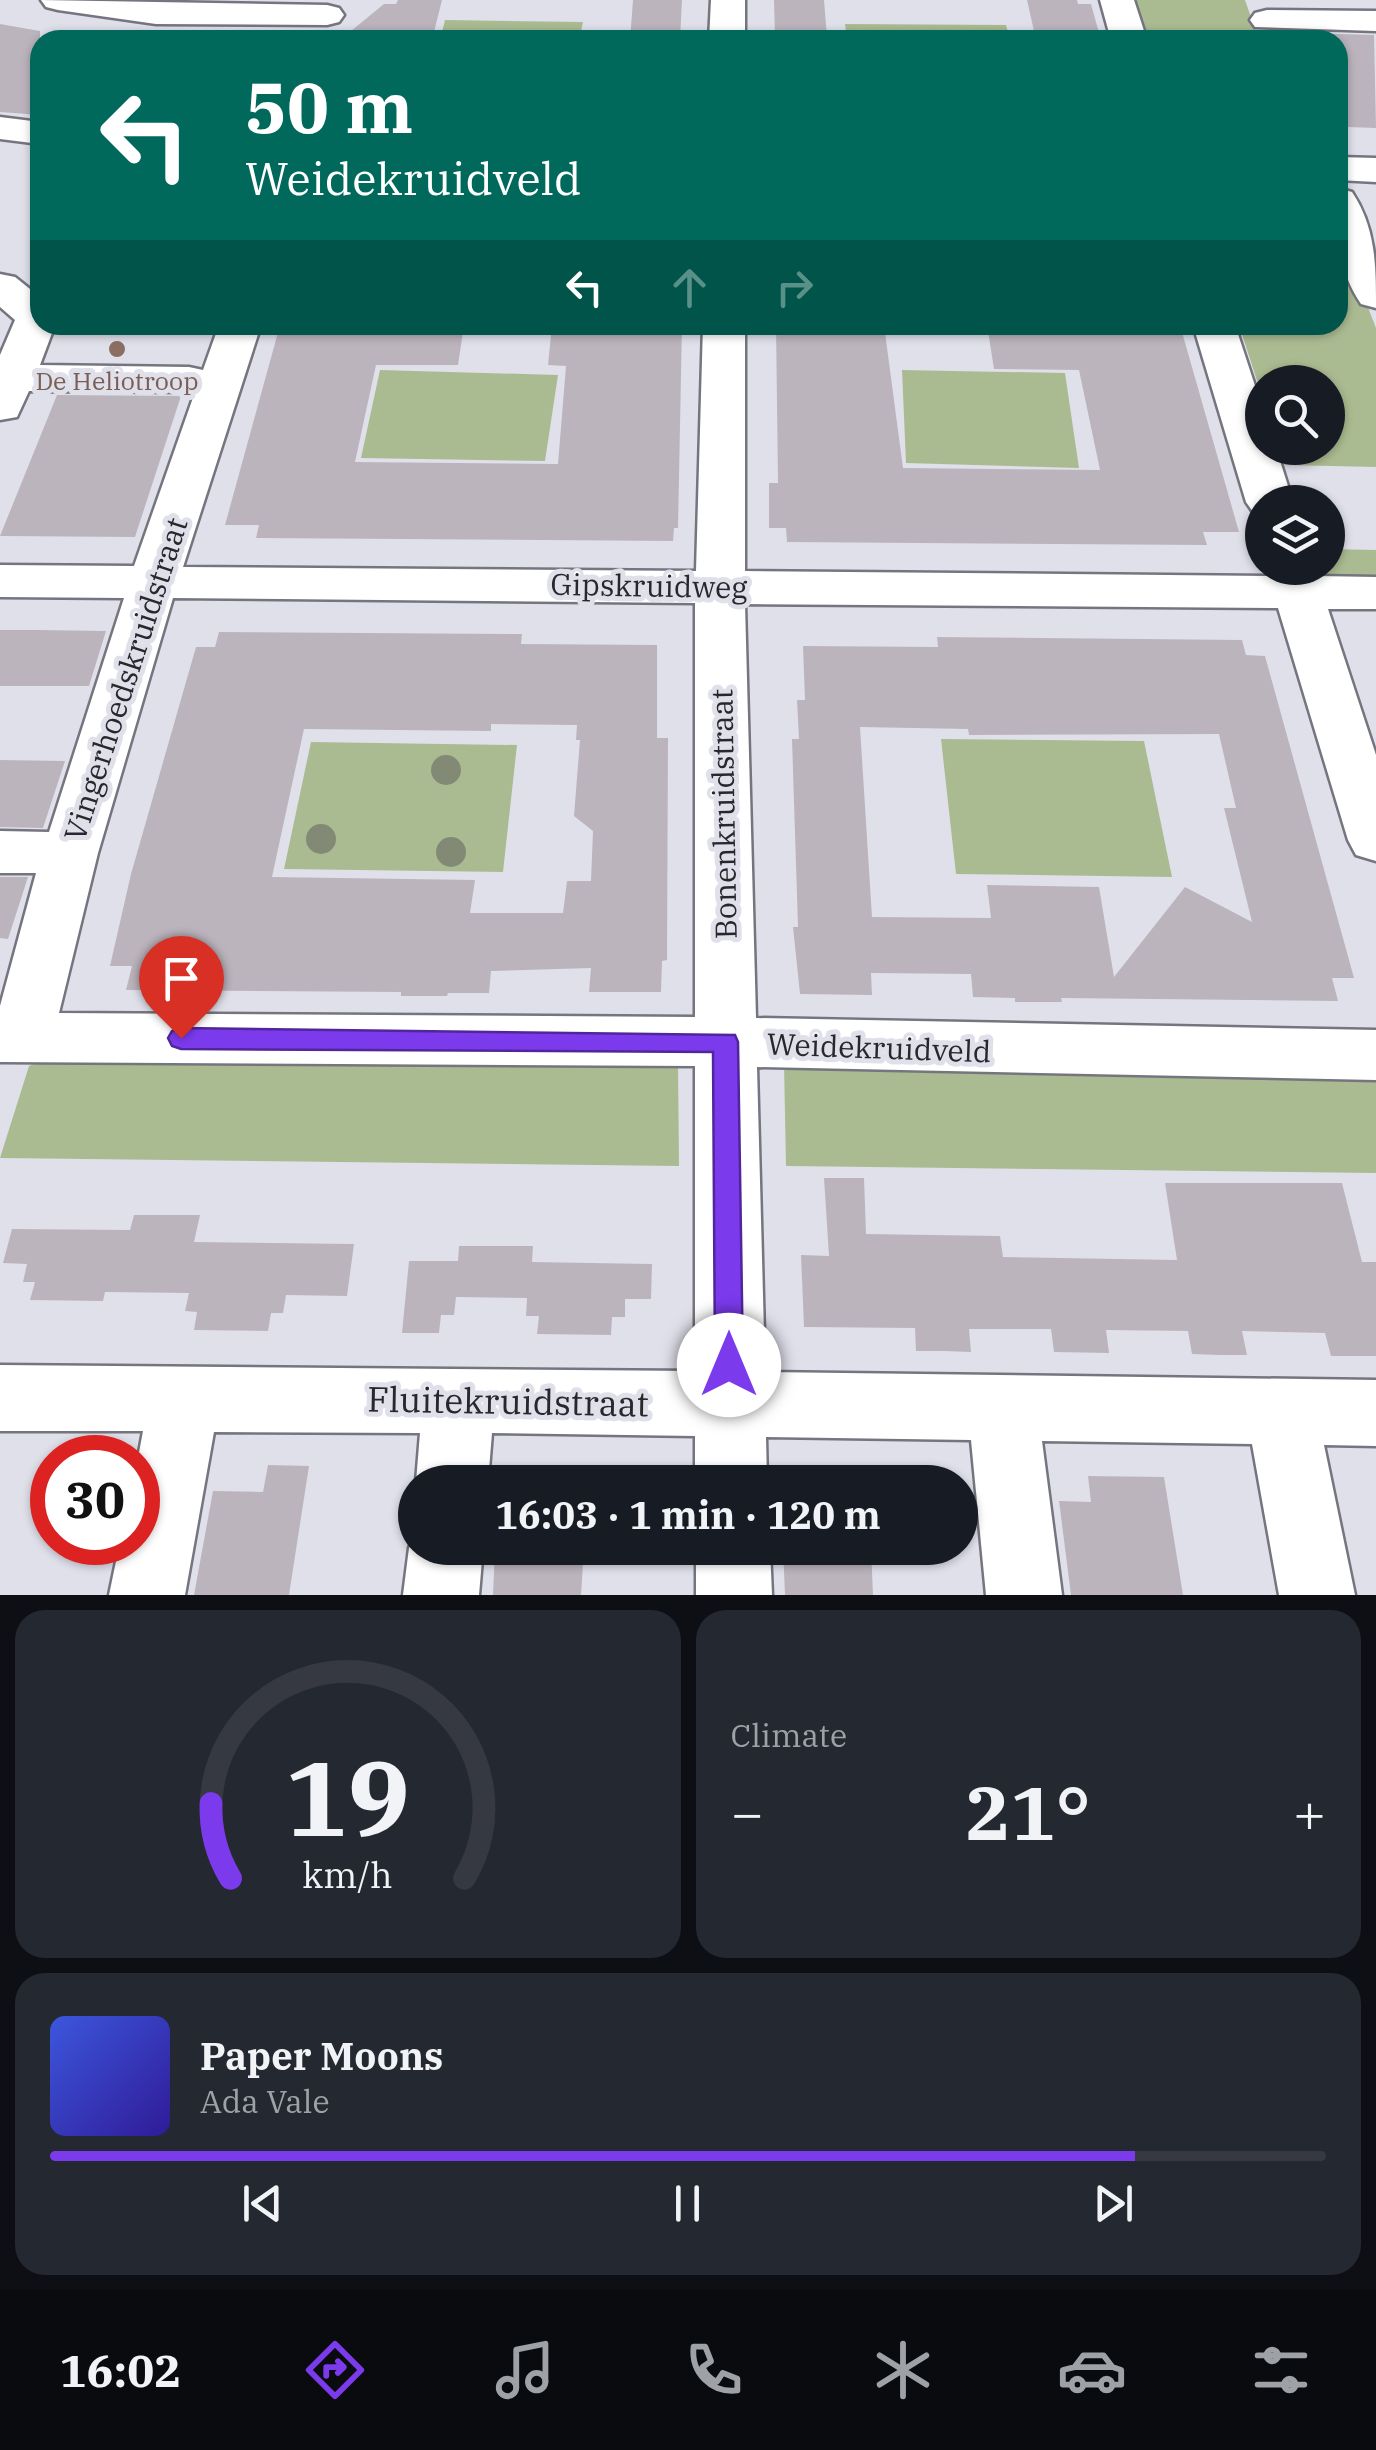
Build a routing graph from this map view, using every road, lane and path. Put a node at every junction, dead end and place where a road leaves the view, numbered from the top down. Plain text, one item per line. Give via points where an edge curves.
1 (58, 0) edge
2 (728, 0) edge
3 (1117, 0) edge
4 (326, 18) edge
5 (1267, 20) edge
6 (1376, 21) edge
7 (727, 30) edge
8 (1126, 30) edge
9 (0, 128) edge
10 (30, 131) edge
11 (0, 152) edge
12 (30, 155) edge
13 (1348, 170) edge
14 (1376, 170) edge
15 (1348, 220) edge
16 (1370, 264) edge
17 (0, 286) edge
18 (30, 309) edge
19 (32, 335) edge
20 (237, 335) edge
21 (724, 335) edge
22 (1217, 335) edge
23 (189, 380) dead end
24 (16, 389) edge
25 (1265, 485) edge
26 (154, 580) junction
27 (0, 581) edge
28 (1245, 581) edge
29 (1296, 585) edge
30 (1326, 585) edge
31 (720, 586) junction
32 (1376, 593) edge
33 (1376, 840) edge
34 (0, 852) edge
35 (70, 853) junction
36 (11, 1037) edge
37 (726, 1042) junction
38 (1376, 1056) edge
39 (0, 1398) edge
40 (184, 1399) junction
41 (460, 1400) junction
42 (730, 1404) junction
43 (1003, 1410) junction
44 (1281, 1410) junction
45 (1376, 1414) edge
46 (454, 1465) edge
47 (732, 1465) edge
48 (444, 1565) edge
49 (733, 1565) edge
50 (147, 1595) edge
51 (441, 1595) edge
52 (734, 1595) edge
53 (1024, 1595) edge
54 (1318, 1595) edge

1 - 4 street via 156,14
2 - 7 street
3 - 8 street
5 - 6 street
9 - 10 street
11 - 12 street
13 - 14 street
15 - 16 street
17 - 18 street
19 - 24 street
20 - 26 street, Vingerhoedskruidstraat
21 - 31 street, Bonenkruidstraat
22 - 25 street
23 - 24 street
26 - 27 street, Gipskruidweg
26 - 31 street, Gipskruidweg
26 - 35 street, Vingerhoedskruidstraat
28 - 31 street, Gipskruidweg
29 - 33 street
30 - 32 street, Gipskruidweg
31 - 37 street, Bonenkruidstraat
34 - 35 street
35 - 36 street, Vingerhoedskruidstraat
36 - 37 street, Weidekruidveld
37 - 38 street, Weidekruidveld
37 - 42 street, Bonenkruidstraat
39 - 40 street, Fluitekruidstraat
40 - 41 street, Fluitekruidstraat
40 - 50 street
41 - 42 street, Fluitekruidstraat
41 - 46 street
42 - 43 street, Fluitekruidstraat
42 - 47 street, Bonenkruidstraat
43 - 44 street, Fluitekruidstraat
43 - 53 street
44 - 45 street, Fluitekruidstraat
44 - 54 street
48 - 51 street
49 - 52 street

